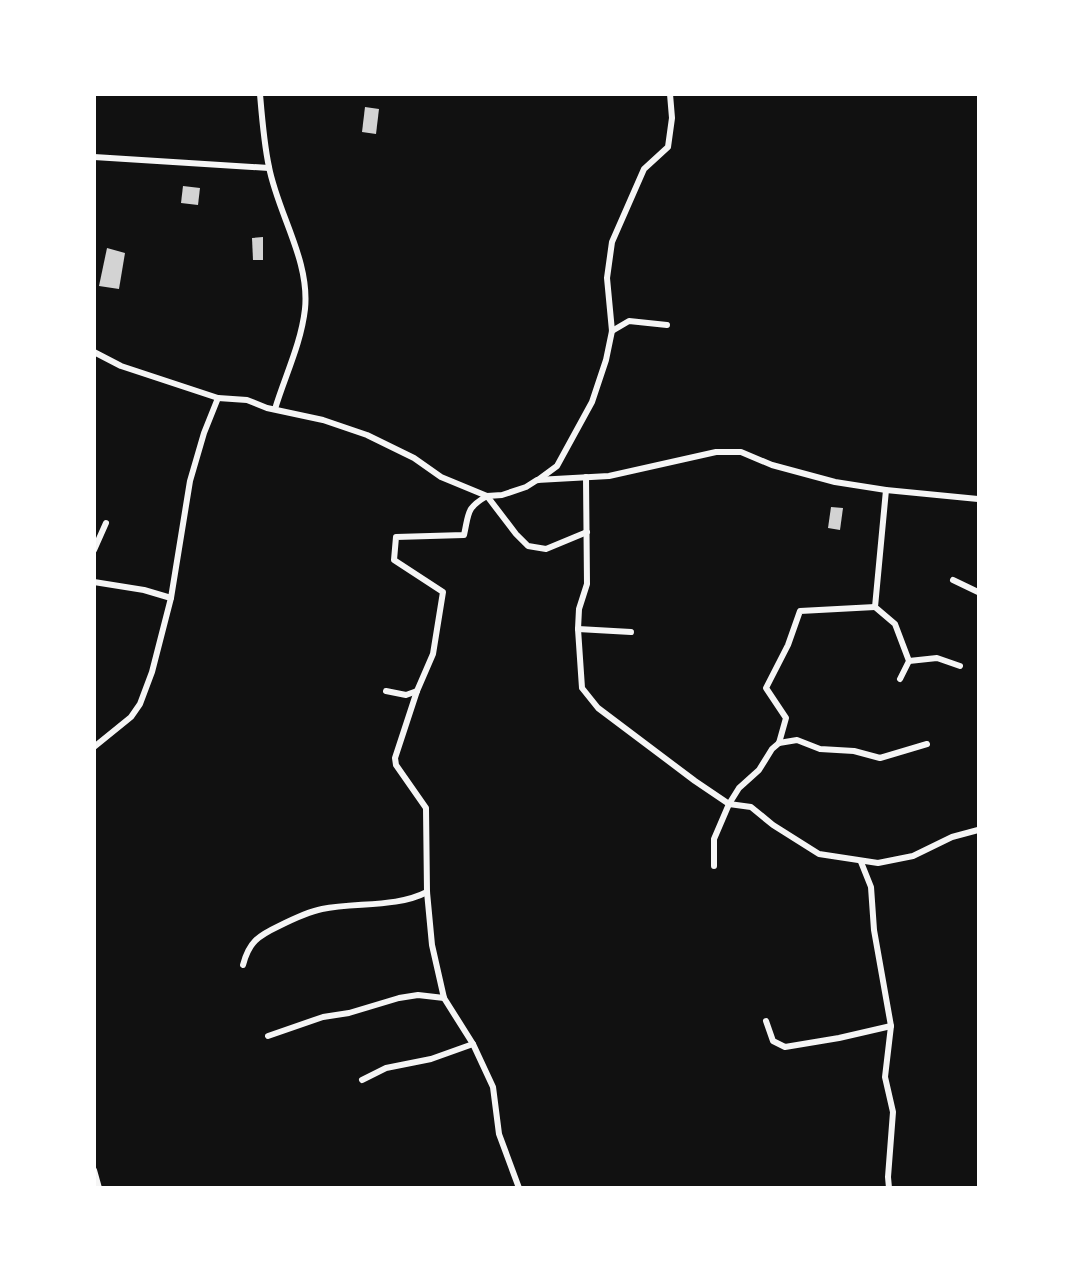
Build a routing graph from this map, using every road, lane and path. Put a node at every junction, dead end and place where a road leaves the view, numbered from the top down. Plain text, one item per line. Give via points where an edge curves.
1 (261, 94) edge
2 (670, 94) edge
3 (94, 157) edge
4 (269, 168) junction
5 (667, 325) dead end
6 (612, 330) junction
7 (94, 352) edge
8 (218, 398) junction
9 (275, 410) junction
10 (586, 477) junction
11 (537, 480) junction
12 (886, 490) junction
13 (487, 496) junction
14 (978, 499) edge
15 (106, 524) dead end
16 (587, 532) junction
17 (94, 550) edge
18 (953, 580) dead end
19 (94, 582) edge
20 (978, 592) edge
21 (171, 598) junction
22 (875, 607) junction
23 (578, 629) junction
24 (631, 632) dead end
25 (909, 661) junction
26 (960, 666) dead end
27 (900, 679) dead end
28 (386, 691) dead end
29 (417, 691) junction
30 (779, 743) junction
31 (927, 744) dead end
32 (94, 747) edge
33 (729, 804) junction
34 (978, 830) edge
35 (861, 862) junction
36 (714, 866) dead end
37 (427, 892) junction
38 (243, 965) dead end
39 (444, 998) junction
40 (766, 1021) dead end
41 (891, 1026) junction
42 (268, 1036) dead end
43 (473, 1044) junction
44 (363, 1080) dead end
45 (94, 1170) edge
46 (97, 1186) edge
47 (519, 1188) edge
48 (889, 1188) edge

1 - 4 street
2 - 6 street via 668,147 644,170 612,242 608,278
3 - 4 street
4 - 9 street via 303,273 305,307 294,358
5 - 6 street via 629,321
6 - 11 street via 592,402 556,466
7 - 8 street via 121,366
8 - 9 street via 247,400
8 - 21 street via 189,481
9 - 13 street via 323,420 366,435 414,458 441,477
10 - 11 street
10 - 12 street via 716,452 741,452 825,479
10 - 16 street
11 - 13 street via 502,495
12 - 14 street
12 - 22 street
13 - 16 street via 528,546 546,549
13 - 29 street via 469,509 464,535 396,537 394,560 443,592 433,654
15 - 17 street
16 - 23 street via 587,584
18 - 20 street
19 - 21 street
21 - 32 street via 140,704
22 - 25 street via 896,624
22 - 30 street via 800,611 766,688 786,718
23 - 24 street
23 - 33 street via 582,688 598,708
25 - 26 street via 937,658
25 - 27 street
28 - 29 street via 405,695
29 - 37 street via 395,758 426,808
30 - 31 street via 797,740 820,749 854,751 880,758
30 - 33 street
33 - 35 street via 751,807 819,854
33 - 36 street via 714,840
34 - 35 street via 952,837 913,856
35 - 41 street via 871,887 874,930
37 - 38 street via 408,900 339,906 301,915 259,936 247,951
37 - 39 street via 432,945
39 - 42 street via 399,998
39 - 43 street
40 - 41 street via 773,1041 785,1047
41 - 48 street via 885,1077 893,1112
43 - 44 street via 431,1059 386,1068
43 - 47 street via 493,1086 499,1134
45 - 46 street

